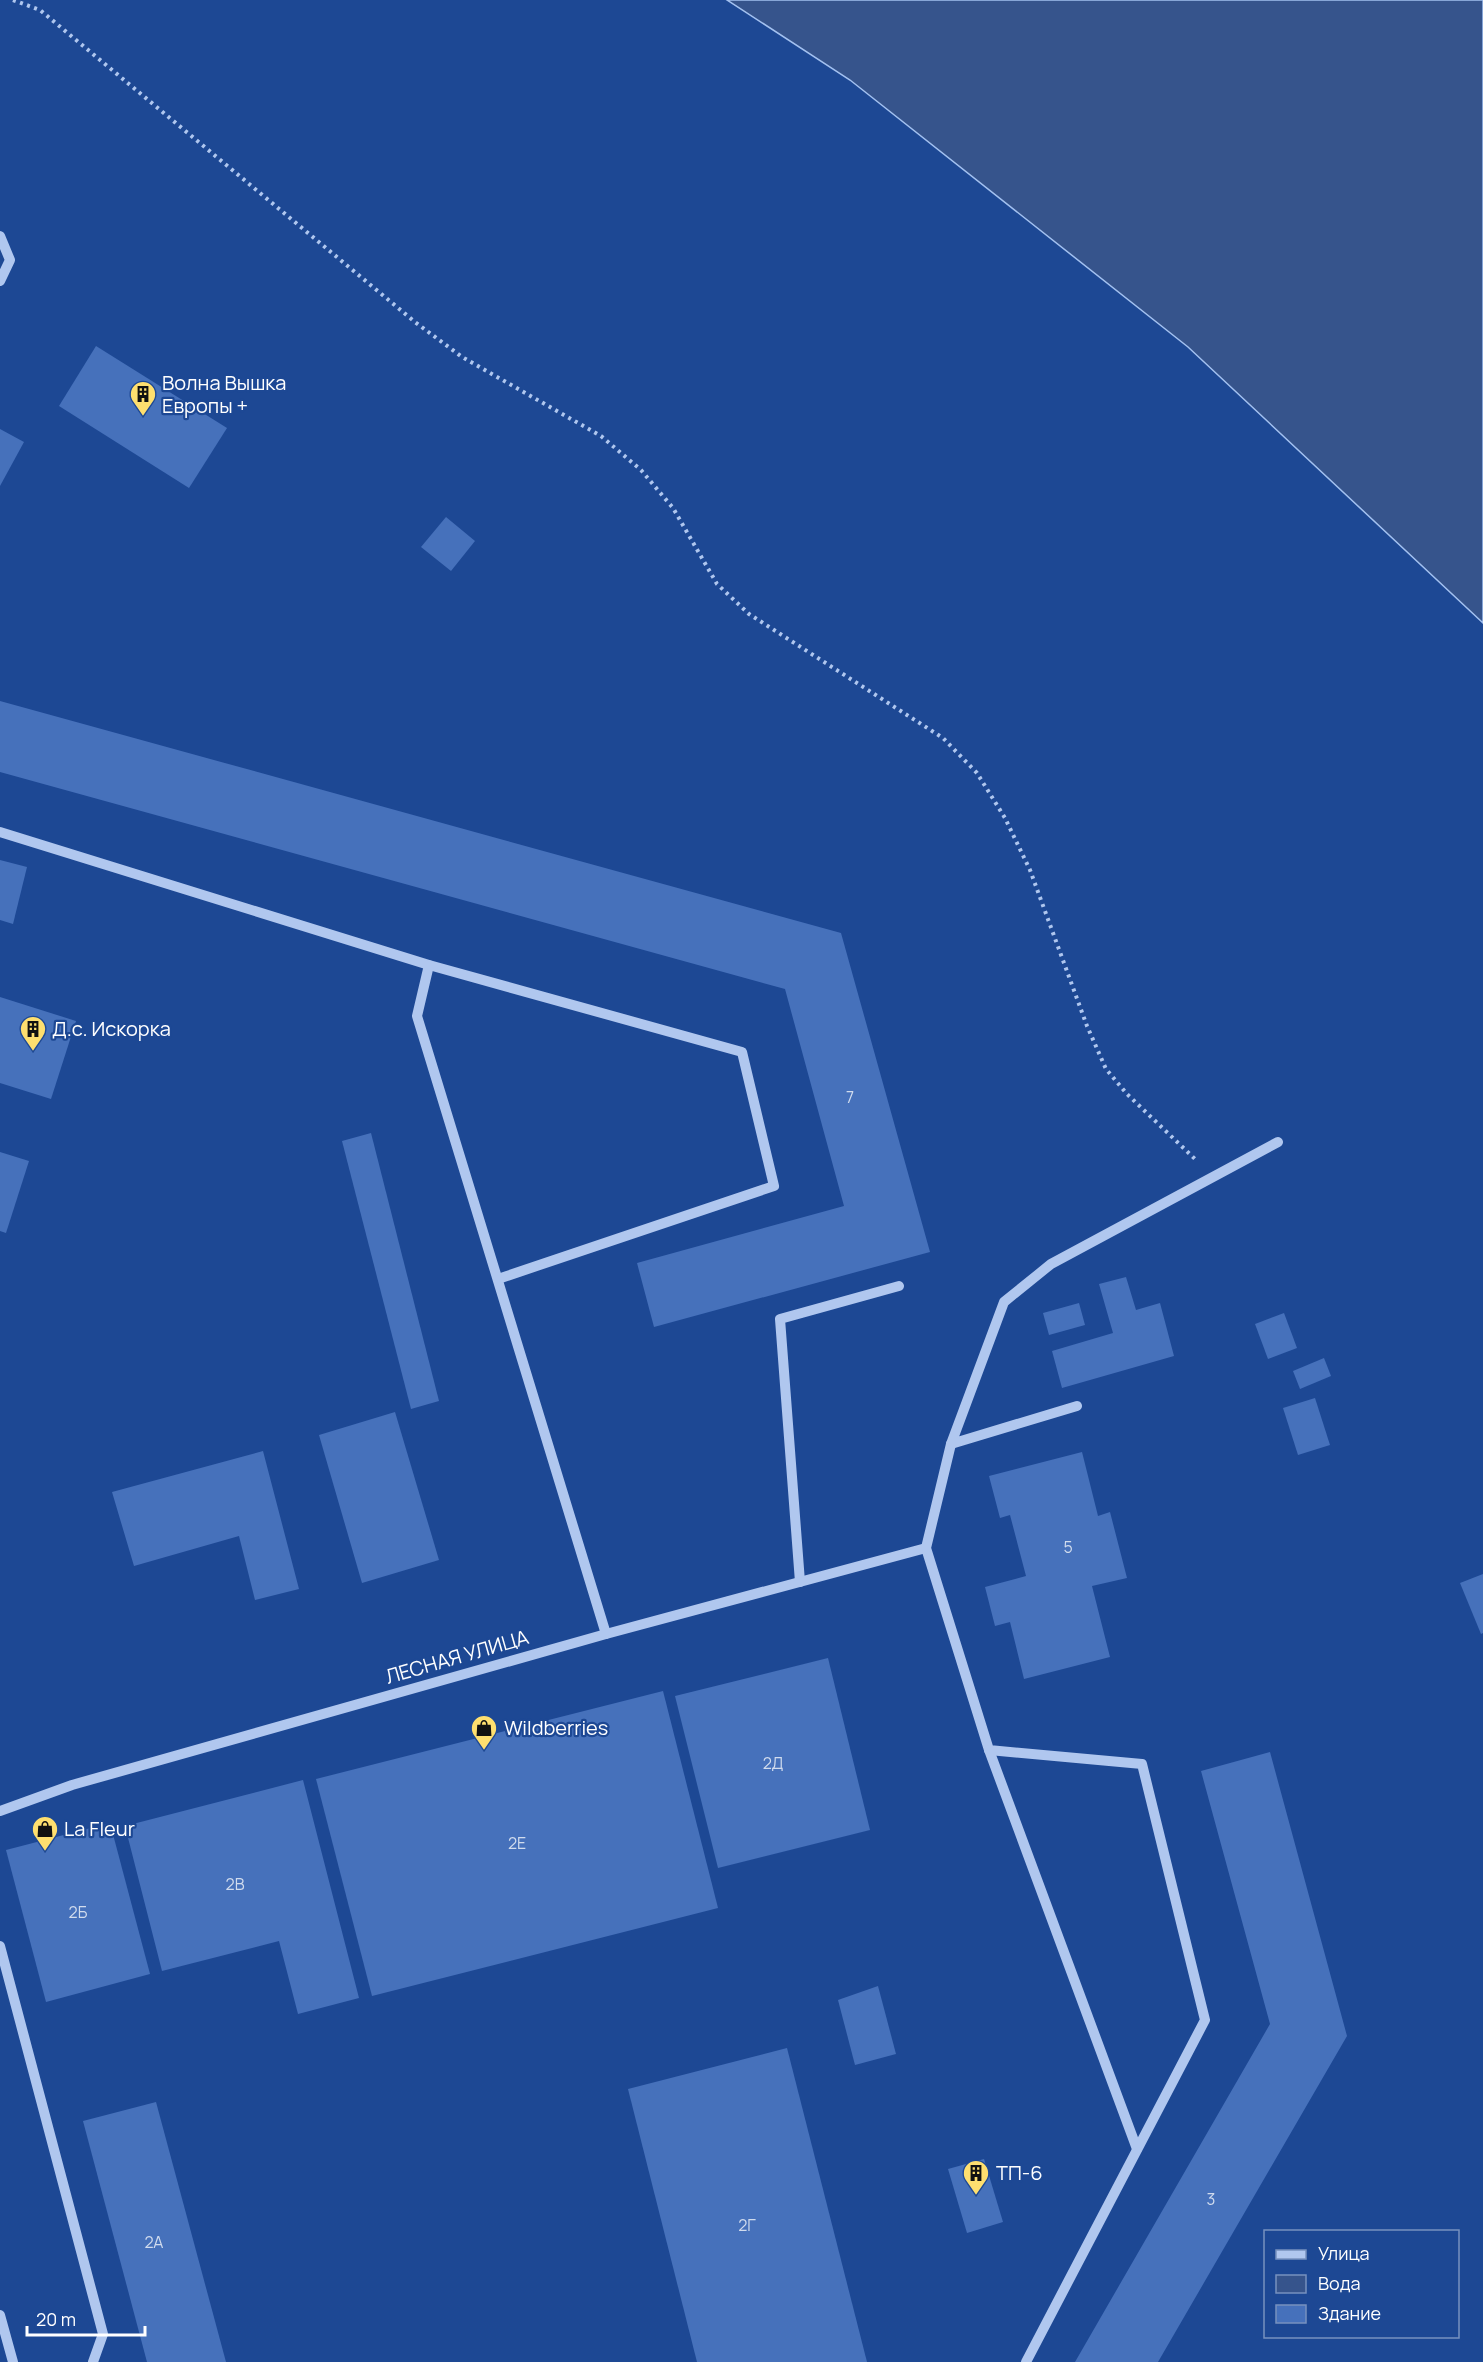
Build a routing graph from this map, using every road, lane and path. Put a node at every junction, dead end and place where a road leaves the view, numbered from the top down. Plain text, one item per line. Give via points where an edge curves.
1 (13, 0) edge
2 (0, 236) edge
3 (0, 281) edge
4 (0, 832) edge
5 (429, 965) junction
6 (1278, 1142) dead end
7 (1213, 1177) junction
8 (498, 1279) junction
9 (899, 1286) dead end
10 (1077, 1406) dead end
11 (951, 1444) junction
12 (926, 1548) junction
13 (800, 1582) junction
14 (606, 1634) junction
15 (989, 1750) junction
16 (0, 1811) edge
17 (0, 1947) edge
18 (1137, 2149) junction
19 (0, 2315) edge
20 (13, 2362) edge
21 (93, 2362) edge
22 (1026, 2362) edge

1 - 7 path via 40,10 462,357 601,436 641,470 673,508 717,584 749,614 943,738 977,773 1005,818 1030,870 1106,1069
2 - 3 street via 10,260
4 - 5 street
5 - 8 street via 417,1016
5 - 8 street via 742,1052 774,1186
6 - 7 street
7 - 11 street via 1051,1264 1004,1302
8 - 14 street
9 - 13 street via 780,1319
10 - 11 street
11 - 12 street
12 - 13 street, ЛЕСНАЯ УЛИЦА
12 - 15 street
13 - 14 street, ЛЕСНАЯ УЛИЦА
14 - 16 street, ЛЕСНАЯ УЛИЦА via 72,1785
15 - 18 street
15 - 18 street via 1142,1764 1205,2020
17 - 21 street via 103,2334
18 - 22 street
19 - 20 street

